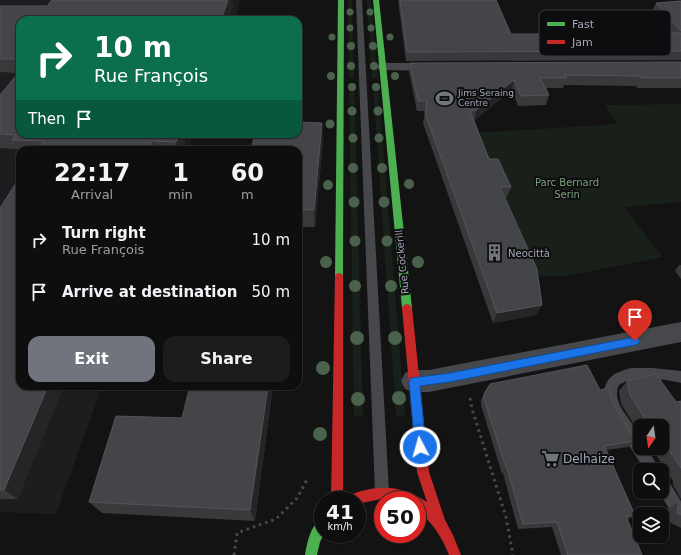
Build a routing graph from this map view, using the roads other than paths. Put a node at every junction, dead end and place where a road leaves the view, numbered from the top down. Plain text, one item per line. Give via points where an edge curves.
1 (341, 0) edge
2 (359, 0) edge
3 (376, 0) edge
4 (384, 67) junction
5 (455, 67) edge
6 (681, 332) edge
7 (681, 378) edge
8 (414, 382) junction
9 (649, 463) edge
10 (337, 491) edge
11 (382, 491) edge
12 (669, 495) edge
13 (426, 509) edge
14 (681, 515) edge
15 (440, 522) junction
16 (314, 540) edge
17 (311, 555) edge
18 (456, 555) edge

1 - 10 main road
2 - 11 lane
3 - 4 main road, Rue Cockerill
4 - 5 street
4 - 8 main road, Rue Cockerill
6 - 8 street
7 - 9 lane via 652,374 628,375 619,378 610,389 614,407
8 - 15 main road, Rue Cockerill via 423,472
12 - 14 lane
13 - 15 main road
15 - 18 main road
16 - 17 main road

